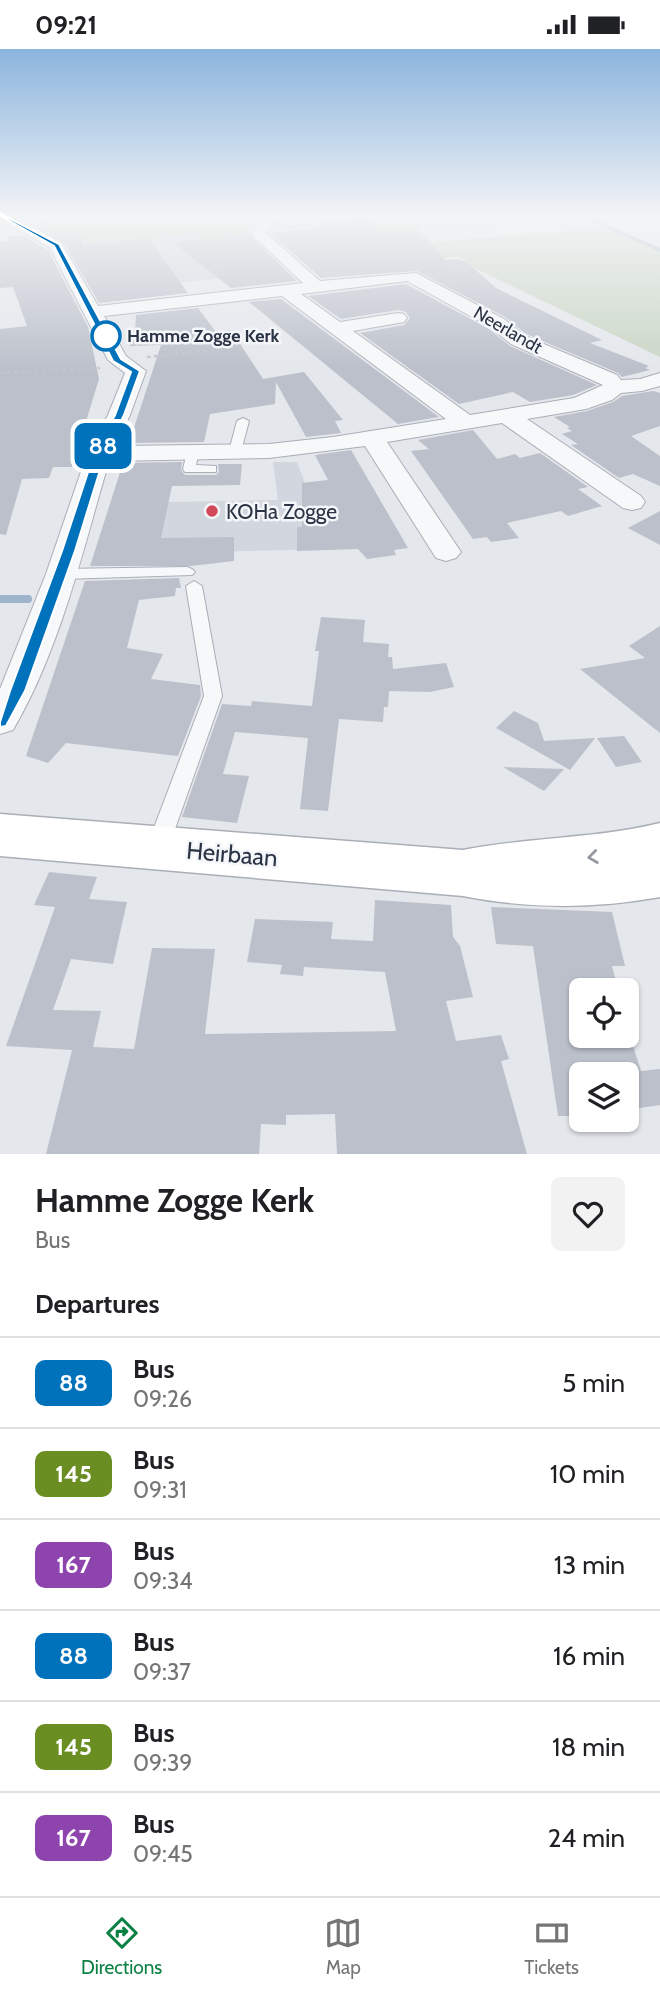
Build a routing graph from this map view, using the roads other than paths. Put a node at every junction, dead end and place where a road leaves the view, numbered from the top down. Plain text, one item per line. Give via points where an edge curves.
1 (68, 267) edge
2 (296, 267) edge
3 (316, 286) junction
4 (285, 290) junction
5 (94, 312) junction
6 (398, 318) dead end
7 (336, 328) junction
8 (660, 379) edge
9 (615, 387) junction
10 (507, 416) junction
11 (243, 421) dead end
12 (464, 421) junction
13 (372, 438) junction
14 (235, 451) junction
15 (193, 452) junction
16 (99, 454) junction
17 (212, 469) dead end
18 (632, 502) dead end
19 (446, 552) dead end
20 (61, 574) junction
21 (0, 722) edge
22 (0, 835) edge
23 (660, 844) edge
24 (158, 848) junction
25 (463, 873) junction
26 (660, 874) edge

1 - 5 street
2 - 3 street
3 - 4 street, Neerlandt
3 - 9 street, Neerlandt via 410,276 498,323 519,340 610,379
4 - 5 street, Neerlandt
4 - 7 street
5 - 16 street via 123,363 136,371
6 - 7 street
7 - 12 street
8 - 9 street
9 - 10 street via 578,404
10 - 12 street
10 - 18 street
11 - 14 lane
12 - 13 street
13 - 14 street
13 - 19 street
14 - 15 street
15 - 16 street
15 - 17 lane via 189,469
16 - 20 street
20 - 21 street via 17,691
20 - 24 lane via 191,579 213,696
22 - 24 main road, Heirbaan
23 -> 25 main road, Heirbaan
24 - 25 main road, Heirbaan
25 - 26 main road, Heirbaan via 495,880 578,883

